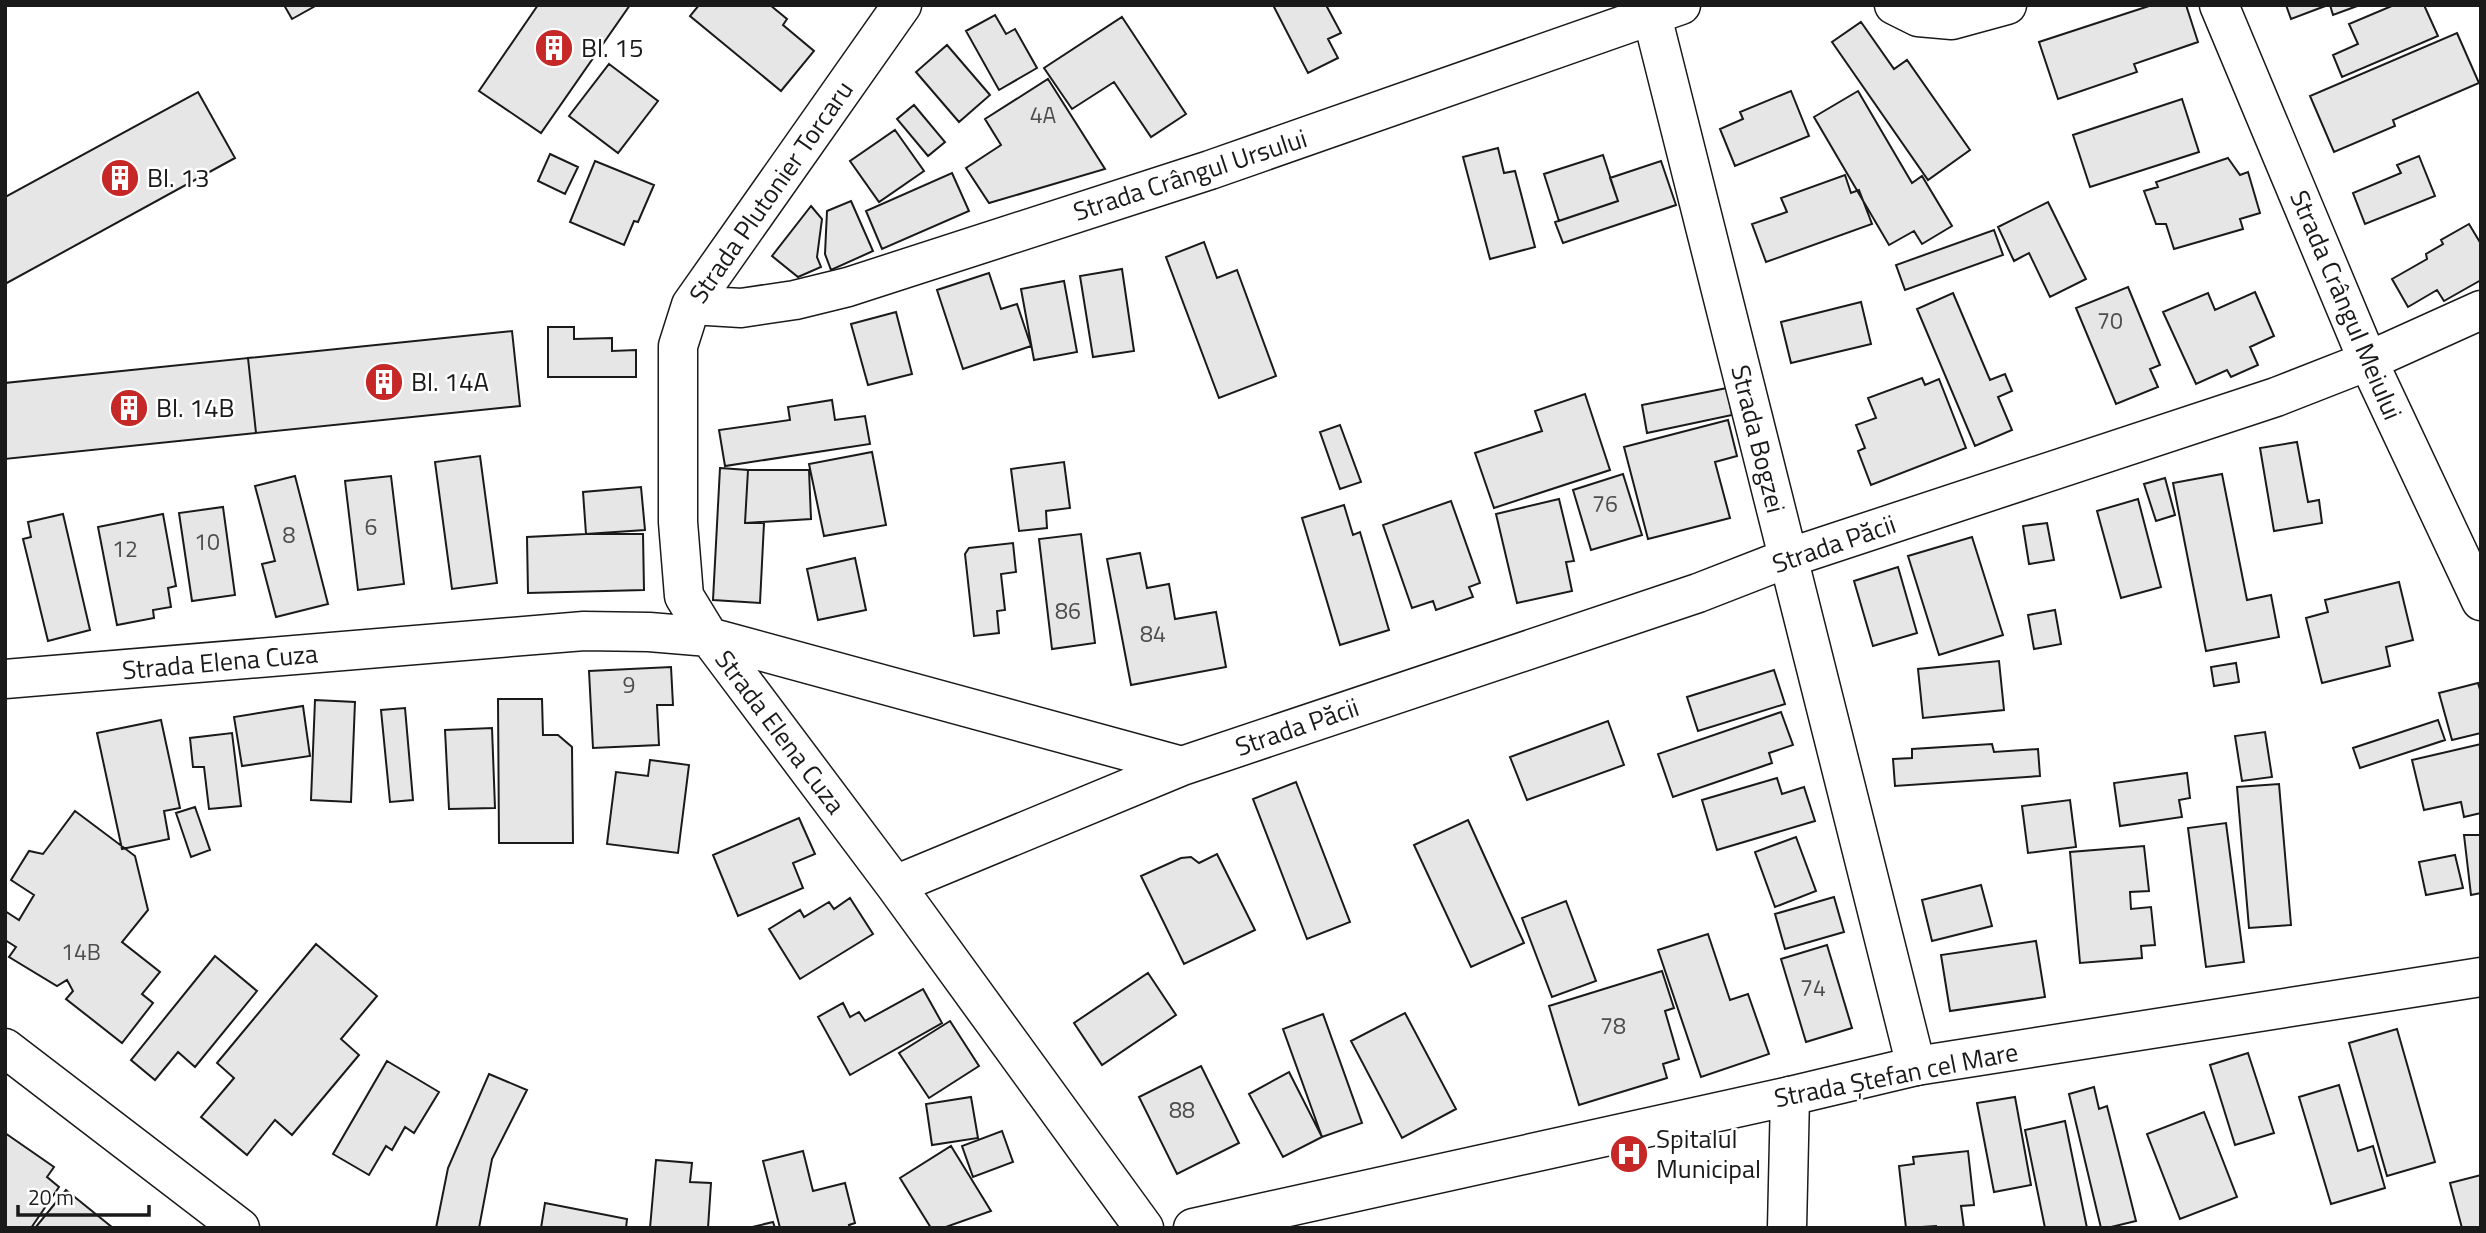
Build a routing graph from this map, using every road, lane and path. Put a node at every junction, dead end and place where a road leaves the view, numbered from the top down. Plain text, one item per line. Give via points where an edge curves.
1 (902, 5) edge
2 (1894, 5) edge
3 (2007, 5) edge
4 (2219, 5) edge
5 (1667, 10) edge
6 (691, 305) junction
7 (2481, 310) edge
8 (2368, 360) junction
9 (1788, 558) junction
10 (2481, 601) edge
11 (709, 637) junction
12 (5, 679) edge
13 (1182, 766) junction
14 (895, 885) junction
15 (2481, 977) edge
16 (5, 1048) edge
17 (1916, 1066) junction
18 (1790, 1096) junction
19 (240, 1228) edge
20 (1144, 1228) edge
21 (1193, 1228) edge
22 (1787, 1228) edge

1 - 6 street, Strada Plutonier Torcaru
2 - 3 street via 1918,16 1952,20
4 - 8 street, Strada Crângul Meiului
5 - 6 street, Strada Crângul Ursului via 1210,170 848,287 741,308
5 - 9 street, Strada Bogzei
6 - 11 street, Strada Plutonier Torcaru via 678,346 678,522 684,596
7 - 8 street, Strada Păcii
8 - 9 street, Strada Păcii via 2276,397
8 - 10 street, Strada Crângul Meiului
9 - 13 street, Strada Păcii via 1698,593
9 - 17 street, Strada Bogzei
11 - 12 street, Strada Elena Cuza via 584,631
11 - 13 street
11 - 14 street, Strada Elena Cuza
13 - 14 street, Strada Păcii
14 - 20 street, Strada Elena Cuza
15 - 17 street, Strada Ștefan cel Mare
16 - 19 street
17 - 18 street, Strada Ștefan cel Mare
18 - 21 street, Strada Ștefan cel Mare
18 - 22 street

